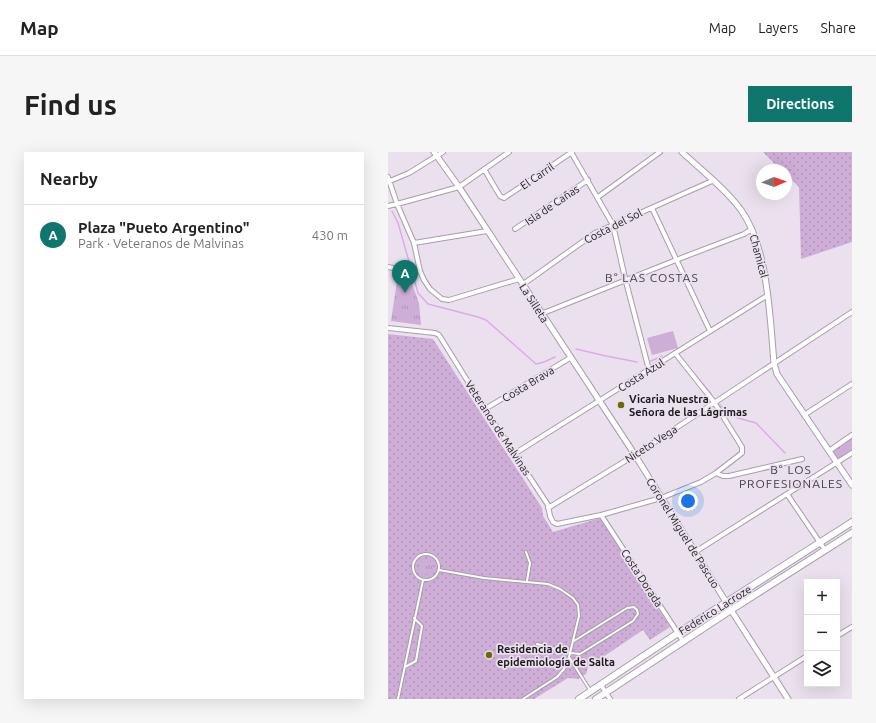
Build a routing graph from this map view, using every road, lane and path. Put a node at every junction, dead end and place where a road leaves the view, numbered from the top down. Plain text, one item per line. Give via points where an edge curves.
1 (443, 152) edge
2 (509, 152) edge
3 (572, 152) edge
4 (660, 152) edge
5 (682, 152) edge
6 (436, 154) edge
7 (484, 169) junction
8 (389, 179) edge
9 (588, 180) junction
10 (712, 180) junction
11 (459, 187) junction
12 (598, 197) junction
13 (397, 204) junction
14 (388, 206) edge
15 (652, 208) junction
16 (614, 225) junction
17 (516, 229) dead end
18 (487, 230) junction
19 (752, 230) junction
20 (414, 243) junction
21 (676, 260) junction
22 (388, 268) edge
23 (393, 268) dead end
24 (519, 279) junction
25 (625, 280) junction
26 (522, 285) junction
27 (768, 295) junction
28 (852, 312) edge
29 (541, 314) junction
30 (388, 328) edge
31 (710, 331) junction
32 (675, 353) junction
33 (570, 358) junction
34 (774, 363) junction
35 (650, 370) junction
36 (852, 384) edge
37 (599, 401) junction
38 (714, 402) junction
39 (485, 409) junction
40 (804, 415) junction
41 (852, 435) edge
42 (829, 451) junction
43 (852, 452) edge
44 (514, 454) junction
45 (634, 455) junction
46 (802, 459) dead end
47 (837, 462) junction
48 (716, 473) junction
49 (852, 485) edge
50 (788, 494) junction
51 (661, 498) junction
52 (548, 508) junction
53 (601, 515) junction
54 (852, 522) edge
55 (852, 533) edge
56 (820, 543) junction
57 (825, 550) junction
58 (526, 552) dead end
59 (695, 552) junction
60 (439, 570) junction
61 (423, 580) junction
62 (526, 582) junction
63 (726, 603) junction
64 (731, 610) junction
65 (414, 618) junction
66 (852, 627) edge
67 (678, 633) junction
68 (840, 634) edge
69 (683, 641) junction
70 (573, 642) junction
71 (537, 644) dead end
72 (570, 654) junction
73 (569, 657) junction
74 (804, 658) edge
75 (405, 667) junction
76 (774, 677) junction
77 (601, 684) junction
78 (590, 691) junction
79 (606, 693) junction
80 (398, 699) edge
81 (523, 699) edge
82 (579, 699) edge
83 (596, 699) edge
84 (610, 699) edge
85 (739, 699) edge
86 (788, 699) edge

1 - 6 street
2 - 7 street
3 - 7 street, El Carril via 504,198 500,196
3 - 9 street
4 - 12 street
5 - 10 street, Chamical
6 - 8 street via 409,173
6 - 11 street, La Silleta
7 - 11 street
8 - 13 street
9 - 12 street
9 - 17 street, Isla de Cañas
10 - 15 street, Costa del Sol
10 - 19 street, Chamical via 734,202
11 - 13 street
11 - 18 street, La Silleta
12 - 16 street
13 - 14 street
13 - 20 street
15 - 16 street, Costa del Sol
15 - 21 street
16 - 25 street
16 - 26 street, Costa del Sol via 591,235
18 - 20 street
18 - 24 street, La Silleta
19 - 21 street
19 - 27 street, Chamical
20 - 24 street via 424,280 442,299 449,300
21 - 25 street
21 - 31 street
22 - 23 street
24 - 26 street, La Silleta
25 - 29 street
25 - 35 street
26 - 29 street, La Silleta
27 - 31 street, Costa Azul
27 - 34 street, Chamical
28 - 34 street, Niceto Vega
29 - 33 street, La Silleta
30 - 39 street, Veteranos de Malvinas via 439,335
31 - 32 street, Costa Azul
32 - 35 street, Costa Azul
32 - 38 street
33 - 37 street, La Silleta
33 - 39 street, Costa Brava
34 - 38 street, Niceto Vega
34 - 40 street, Chamical via 777,374
35 - 37 street, Costa Azul
36 - 40 street
37 - 44 street, Costa Azul
37 - 45 street, La Silleta
38 - 45 street, Niceto Vega
38 - 48 street via 742,447 742,453
39 - 44 street, Veteranos de Malvinas
40 - 42 street, Chamical
41 - 42 street
42 - 47 street, Chamical
43 - 47 street
44 - 52 street, Veteranos de Malvinas
45 - 51 street, Coronel Miguel de Pascuo
45 - 52 street, Niceto Vega
46 - 48 street via 729,476
47 - 49 street, Chamical
47 - 50 street
48 - 51 street
50 - 56 street
50 - 59 street
51 - 53 street
51 - 59 street, Coronel Miguel de Pascuo
52 - 53 street, Veteranos de Malvinas via 553,522 557,524
53 - 67 street, Costa Dorada
54 - 56 main road, Federico Lacroze
55 - 57 main road, Federico Lacroze
56 - 57 street
56 - 63 main road, Federico Lacroze
57 - 64 main road, Federico Lacroze
58 - 62 lane via 530,563
59 - 63 street, Coronel Miguel de Pascuo
60 - 61 lane via 431,579
60 - 61 lane via 438,561 432,555 419,556 414,562 414,571
60 - 62 lane
61 - 65 lane
62 - 70 lane via 548,584 573,598 578,605 579,616
63 - 64 street, Coronel Miguel de Pascuo
63 - 67 main road, Federico Lacroze
64 - 69 main road, Federico Lacroze
64 - 76 street, Coronel Miguel de Pascuo
65 - 75 lane
65 - 75 lane via 422,626 416,661
66 - 68 street
67 - 69 street, Costa Dorada
67 - 77 main road, Federico Lacroze
69 - 79 main road, Federico Lacroze
70 - 72 lane
70 - 72 lane via 627,608 634,607 637,610 638,614 633,621 580,654
71 - 72 lane
72 - 73 lane
73 - 78 lane
73 - 81 lane via 557,677
74 - 76 street
75 - 80 lane
76 - 85 street
76 - 86 street, Coronel Miguel de Pascuo
77 - 78 main road, Federico Lacroze
77 - 79 street
78 - 82 main road, Federico Lacroze
79 - 83 main road, Federico Lacroze
79 - 84 street

